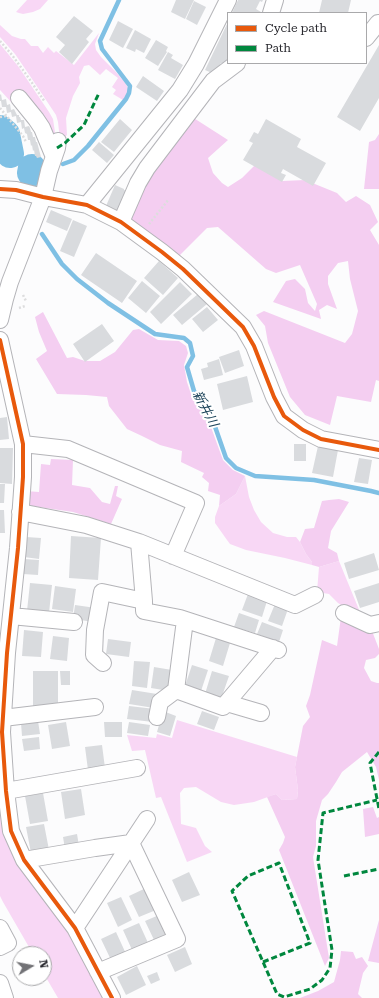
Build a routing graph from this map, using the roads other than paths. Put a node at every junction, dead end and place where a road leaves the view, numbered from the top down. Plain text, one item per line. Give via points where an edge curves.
1 (228, 0) edge
2 (274, 0) edge
3 (271, 12) edge
4 (379, 23) edge
5 (367, 37) edge
6 (236, 64) edge
7 (19, 98) dead end
8 (58, 141) dead end
9 (52, 163) junction
10 (0, 189) edge
11 (43, 197) junction
12 (87, 205) junction
13 (121, 222) junction
14 (0, 320) edge
15 (0, 340) edge
16 (23, 444) junction
17 (379, 450) edge
18 (20, 512) junction
19 (139, 542) junction
20 (173, 556) junction
21 (315, 595) dead end
22 (144, 601) junction
23 (344, 613) dead end
24 (11, 616) junction
25 (185, 620) junction
26 (379, 623) edge
27 (86, 626) junction
28 (4, 655) edge
29 (103, 663) dead end
30 (176, 690) junction
31 (227, 703) junction
32 (95, 707) dead end
33 (261, 713) dead end
34 (157, 717) dead end
35 (2, 725) edge
36 (137, 768) dead end
37 (6, 791) junction
38 (147, 819) dead end
39 (131, 843) junction
40 (24, 860) junction
41 (0, 928) edge
42 (75, 928) junction
43 (0, 947) edge
44 (98, 972) junction
45 (0, 983) edge
46 (5, 998) edge
47 (112, 998) edge

1 - 12 street via 180,90
2 - 3 street
4 - 5 street
6 - 13 street via 213,81 152,162 138,183
7 - 9 street via 42,128
8 - 9 street
9 - 11 street
10 - 11 street
11 - 12 street
11 - 14 street via 10,282
12 - 13 street
13 - 17 street via 183,269 243,327 254,346 284,416 321,439
15 - 16 street
16 - 18 street
16 - 20 street via 68,449 196,502
18 - 19 street via 86,524
18 - 24 street
19 - 20 street
19 - 22 street
20 - 21 street via 295,605
22 - 25 street via 144,611
22 - 27 street via 102,592
23 - 26 street via 370,625
24 - 27 street
24 - 28 street
25 - 30 street
25 - 31 street via 275,649
27 - 29 street via 94,655
28 - 35 street
30 - 31 street via 223,708
30 - 34 street via 160,702
31 - 33 street
32 - 35 street
35 - 37 street
36 - 37 street
37 - 40 street via 11,831
38 - 39 street
39 - 40 street
39 - 42 street
39 - 44 street via 177,939
40 - 42 street
41 - 43 street via 8,943
42 - 44 street
44 - 47 street
45 - 46 street

